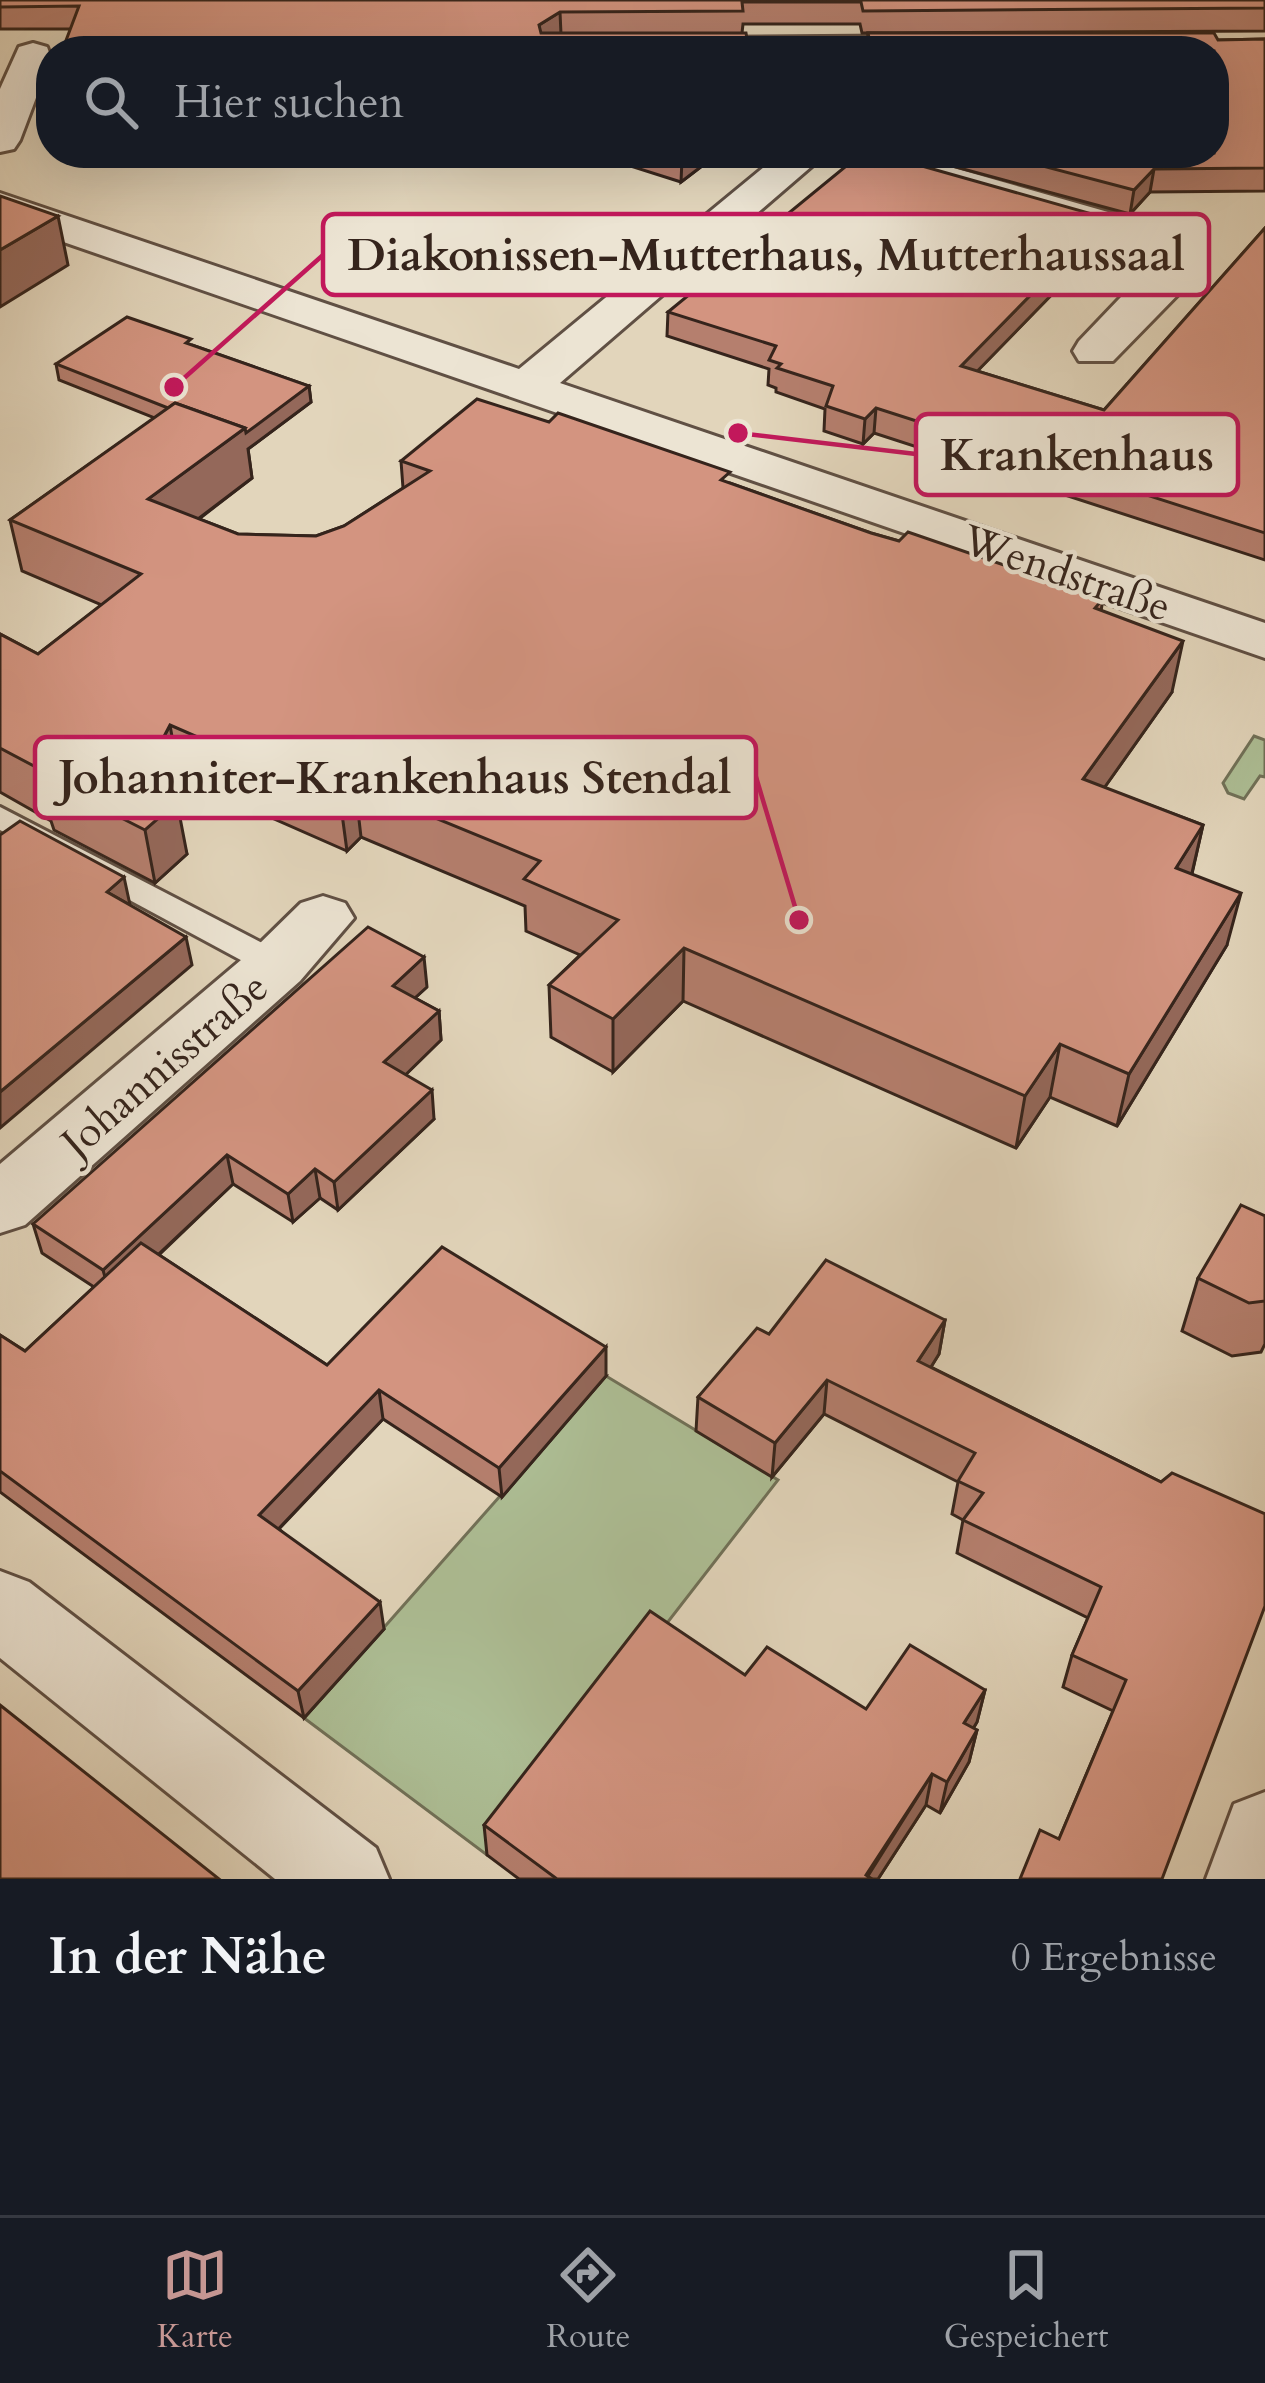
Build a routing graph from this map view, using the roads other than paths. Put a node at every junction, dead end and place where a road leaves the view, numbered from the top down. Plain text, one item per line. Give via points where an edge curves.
1 (28, 55) edge
2 (0, 140) edge
3 (788, 168) edge
4 (908, 168) edge
5 (0, 206) edge
6 (1096, 351) dead end
7 (530, 384) junction
8 (1265, 641) edge
9 (0, 817) edge
10 (323, 918) dead end
11 (277, 965) junction
12 (0, 1205) edge
13 (0, 1608) edge
14 (1265, 1834) edge
15 (345, 1879) edge
16 (1250, 1879) edge

1 - 2 street
3 - 7 street
4 - 6 street via 1177,245 1186,256 1181,266
5 - 7 street, Wendstraße
7 - 8 street, Wendstraße
9 - 11 lane
10 - 11 street, Johannisstraße
11 - 12 street, Johannisstraße
13 - 15 street
14 - 16 street

